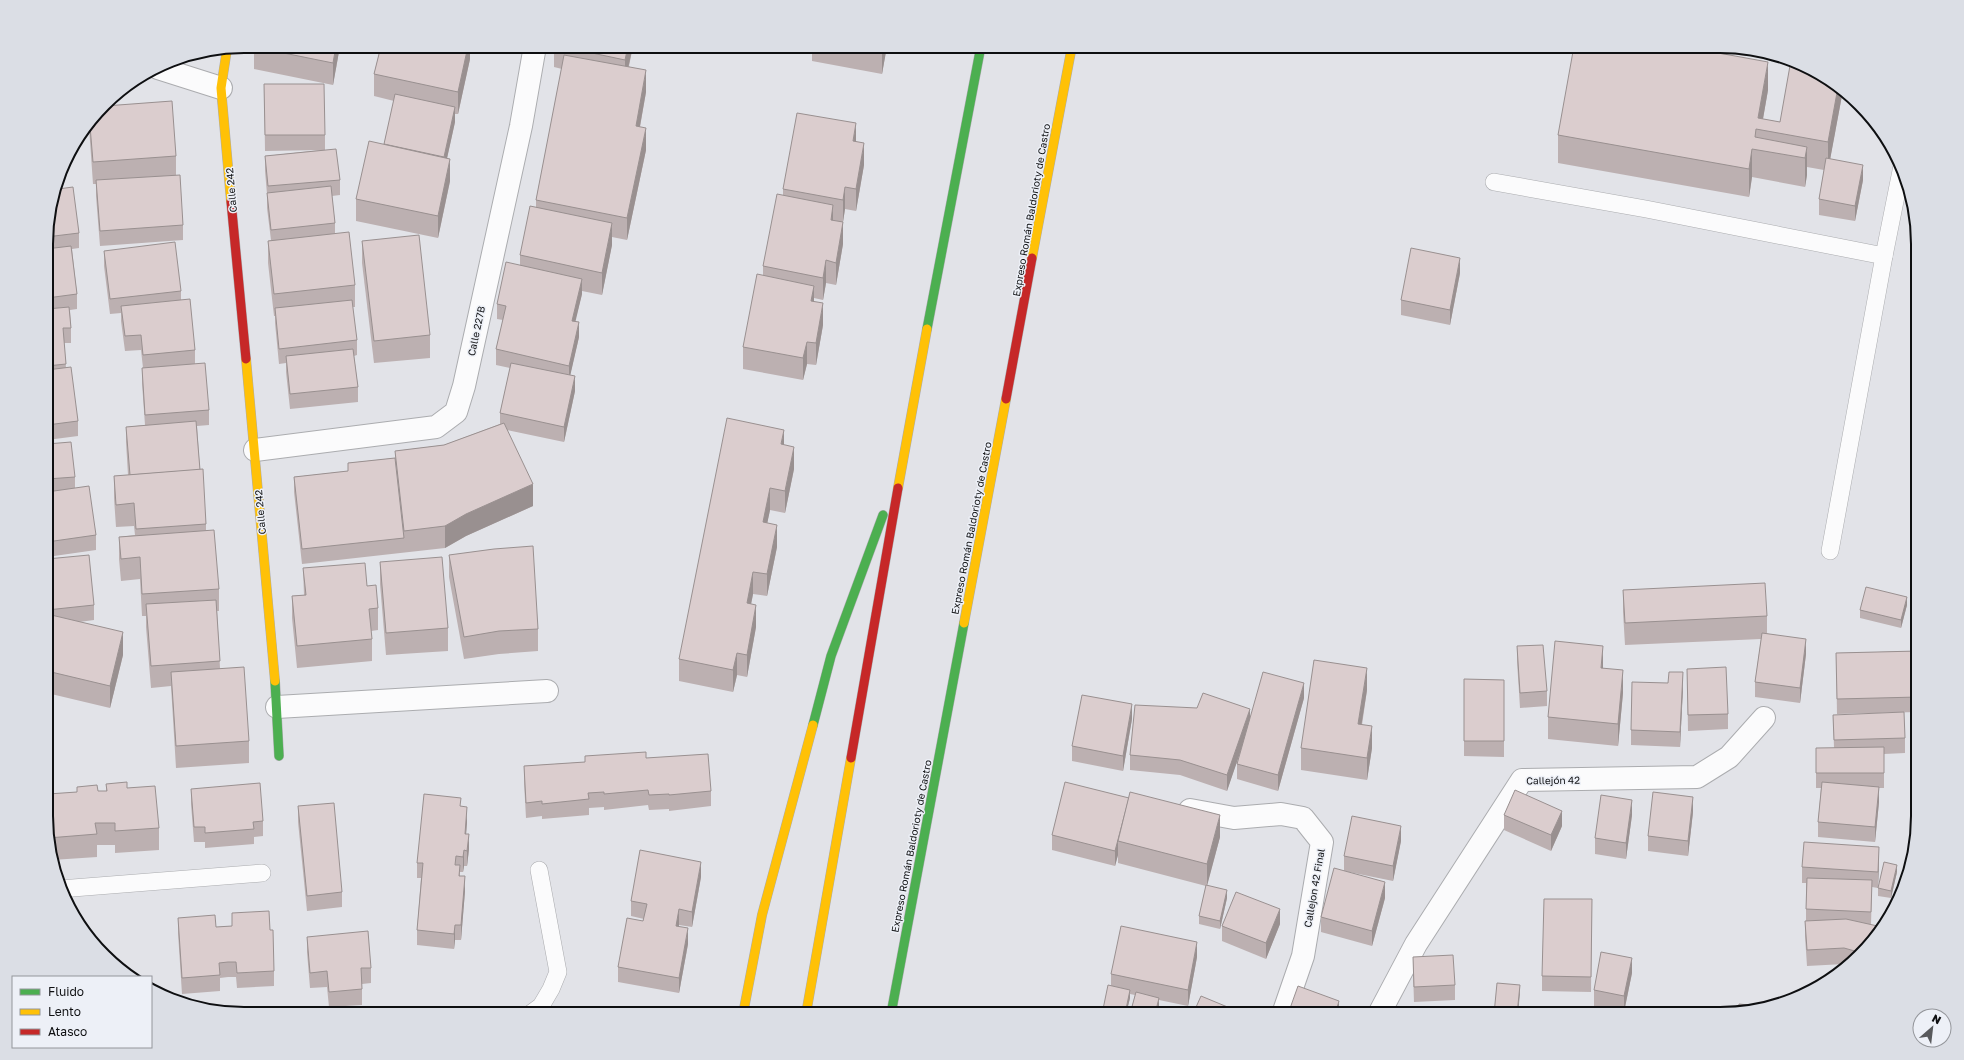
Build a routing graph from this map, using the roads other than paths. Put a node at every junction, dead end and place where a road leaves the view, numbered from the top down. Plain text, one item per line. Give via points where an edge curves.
1 (534, 53) edge
2 (980, 53) edge
3 (1071, 53) edge
4 (226, 54) edge
5 (165, 70) edge
6 (221, 88) junction
7 (1899, 179) edge
8 (1494, 182) dead end
9 (1884, 256) junction
10 (255, 450) junction
11 (902, 462) junction
12 (1830, 551) dead end
13 (547, 691) dead end
14 (277, 707) junction
15 (1764, 718) dead end
16 (279, 756) dead end
17 (1168, 806) edge
18 (539, 870) dead end
19 (262, 873) dead end
20 (68, 888) edge
21 (540, 1007) edge
22 (744, 1007) edge
23 (807, 1007) edge
24 (892, 1007) edge
25 (1285, 1007) edge
26 (1383, 1007) edge

1 - 10 street, Calle 227B via 516,149 464,386 456,412 436,428
2 - 11 main road
3 - 24 main road, Expreso Román Baldorioty de Castro
4 - 6 main road, Calle 242
5 - 6 street
6 - 10 main road, Calle 242
7 - 9 lane
8 - 9 lane
9 - 12 lane
10 - 14 main road, Calle 242
11 - 22 main road via 832,656 762,915
11 - 23 main road
13 - 14 street
14 - 16 main road, Calle 242
15 - 26 street, Callejón 42 via 1729,757 1697,777 1522,780 1416,944
17 - 25 street, Callejon 42 Final via 1234,818 1281,814 1303,818 1322,842 1303,956
18 - 21 lane via 558,972
19 - 20 lane

